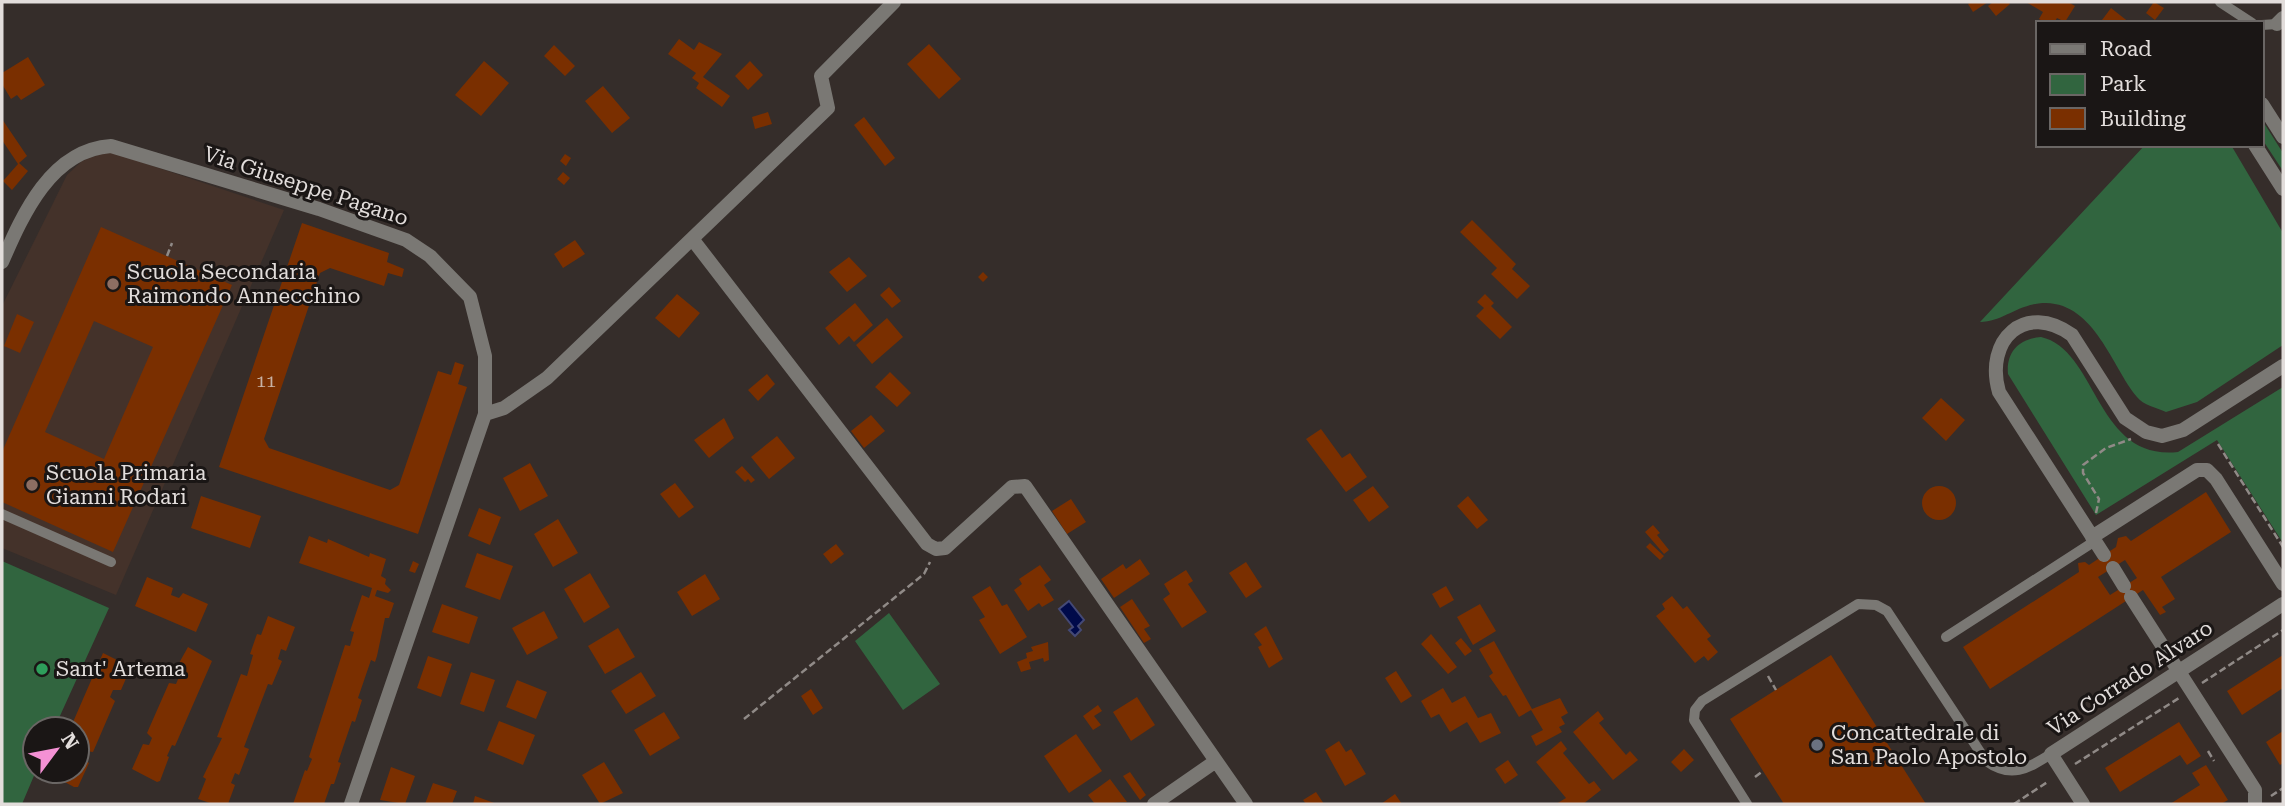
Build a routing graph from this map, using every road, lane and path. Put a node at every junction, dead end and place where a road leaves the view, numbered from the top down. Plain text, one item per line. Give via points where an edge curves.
1 (894, 2) edge
2 (2220, 2) edge
3 (2249, 21) edge
4 (2264, 107) edge
5 (2283, 137) edge
6 (2256, 147) edge
7 (2283, 189) edge
8 (7, 234) edge
9 (693, 240) junction
10 (172, 243) dead end
11 (167, 256) dead end
12 (2, 262) edge
13 (2283, 366) edge
14 (485, 414) junction
15 (2138, 440) dead end
16 (2218, 444) dead end
17 (2, 513) edge
18 (2096, 518) dead end
19 (2094, 539) junction
20 (2283, 547) edge
21 (936, 549) junction
22 (111, 562) dead end
23 (2283, 584) edge
24 (2283, 604) edge
25 (2283, 630) edge
26 (1946, 637) dead end
27 (2179, 671) junction
28 (1766, 673) dead end
29 (2206, 680) dead end
30 (1776, 690) dead end
31 (2175, 700) dead end
32 (744, 719) dead end
33 (2208, 751) dead end
34 (2051, 754) junction
35 (2081, 760) dead end
36 (1216, 761) junction
37 (2214, 761) dead end
38 (1763, 771) dead end
39 (1755, 777) dead end
40 (2054, 778) dead end
41 (2283, 788) edge
42 (2277, 792) dead end
43 (351, 804) edge
44 (1154, 804) edge
45 (1247, 804) edge
46 (1747, 804) edge
47 (2014, 804) edge
48 (2083, 804) edge
49 (2255, 804) edge

1 - 9 street via 821,76 828,108
2 - 3 lane
4 - 5 street
6 - 7 street
8 - 12 street, Via Giuseppe Pagano
8 - 14 street, Via Giuseppe Pagano via 60,166 79,152 111,146 406,240 430,256 470,297 485,356
9 - 14 street via 547,378 504,408
9 - 21 street via 927,544
10 - 11 path
13 - 19 street via 2183,430 2162,436 2137,428 2125,418 2072,335 2063,329 2029,324 2007,335 1995,356 1999,392
14 - 43 street, Via Giuseppe Pagano
15 - 18 path via 2106,448 2082,465 2099,499
16 - 20 path
17 - 22 lane
19 - 23 street via 2197,470 2207,470
19 - 26 lane
19 - 27 street
21 - 32 path via 925,574
21 - 36 street via 953,542 1012,487 1024,486
24 - 27 street, Via Corrado Alvaro
25 - 29 path
27 - 34 street, Via Corrado Alvaro
27 - 49 street via 2255,790
28 - 30 path
31 - 35 path
33 - 37 path
34 - 46 lane via 2014,772 1986,761 1887,611 1858,604 1702,701 1695,710 1694,720
34 - 48 street, Via Corrado Alvaro
36 - 44 street
36 - 45 street
38 - 39 path
40 - 47 path
41 - 42 path

